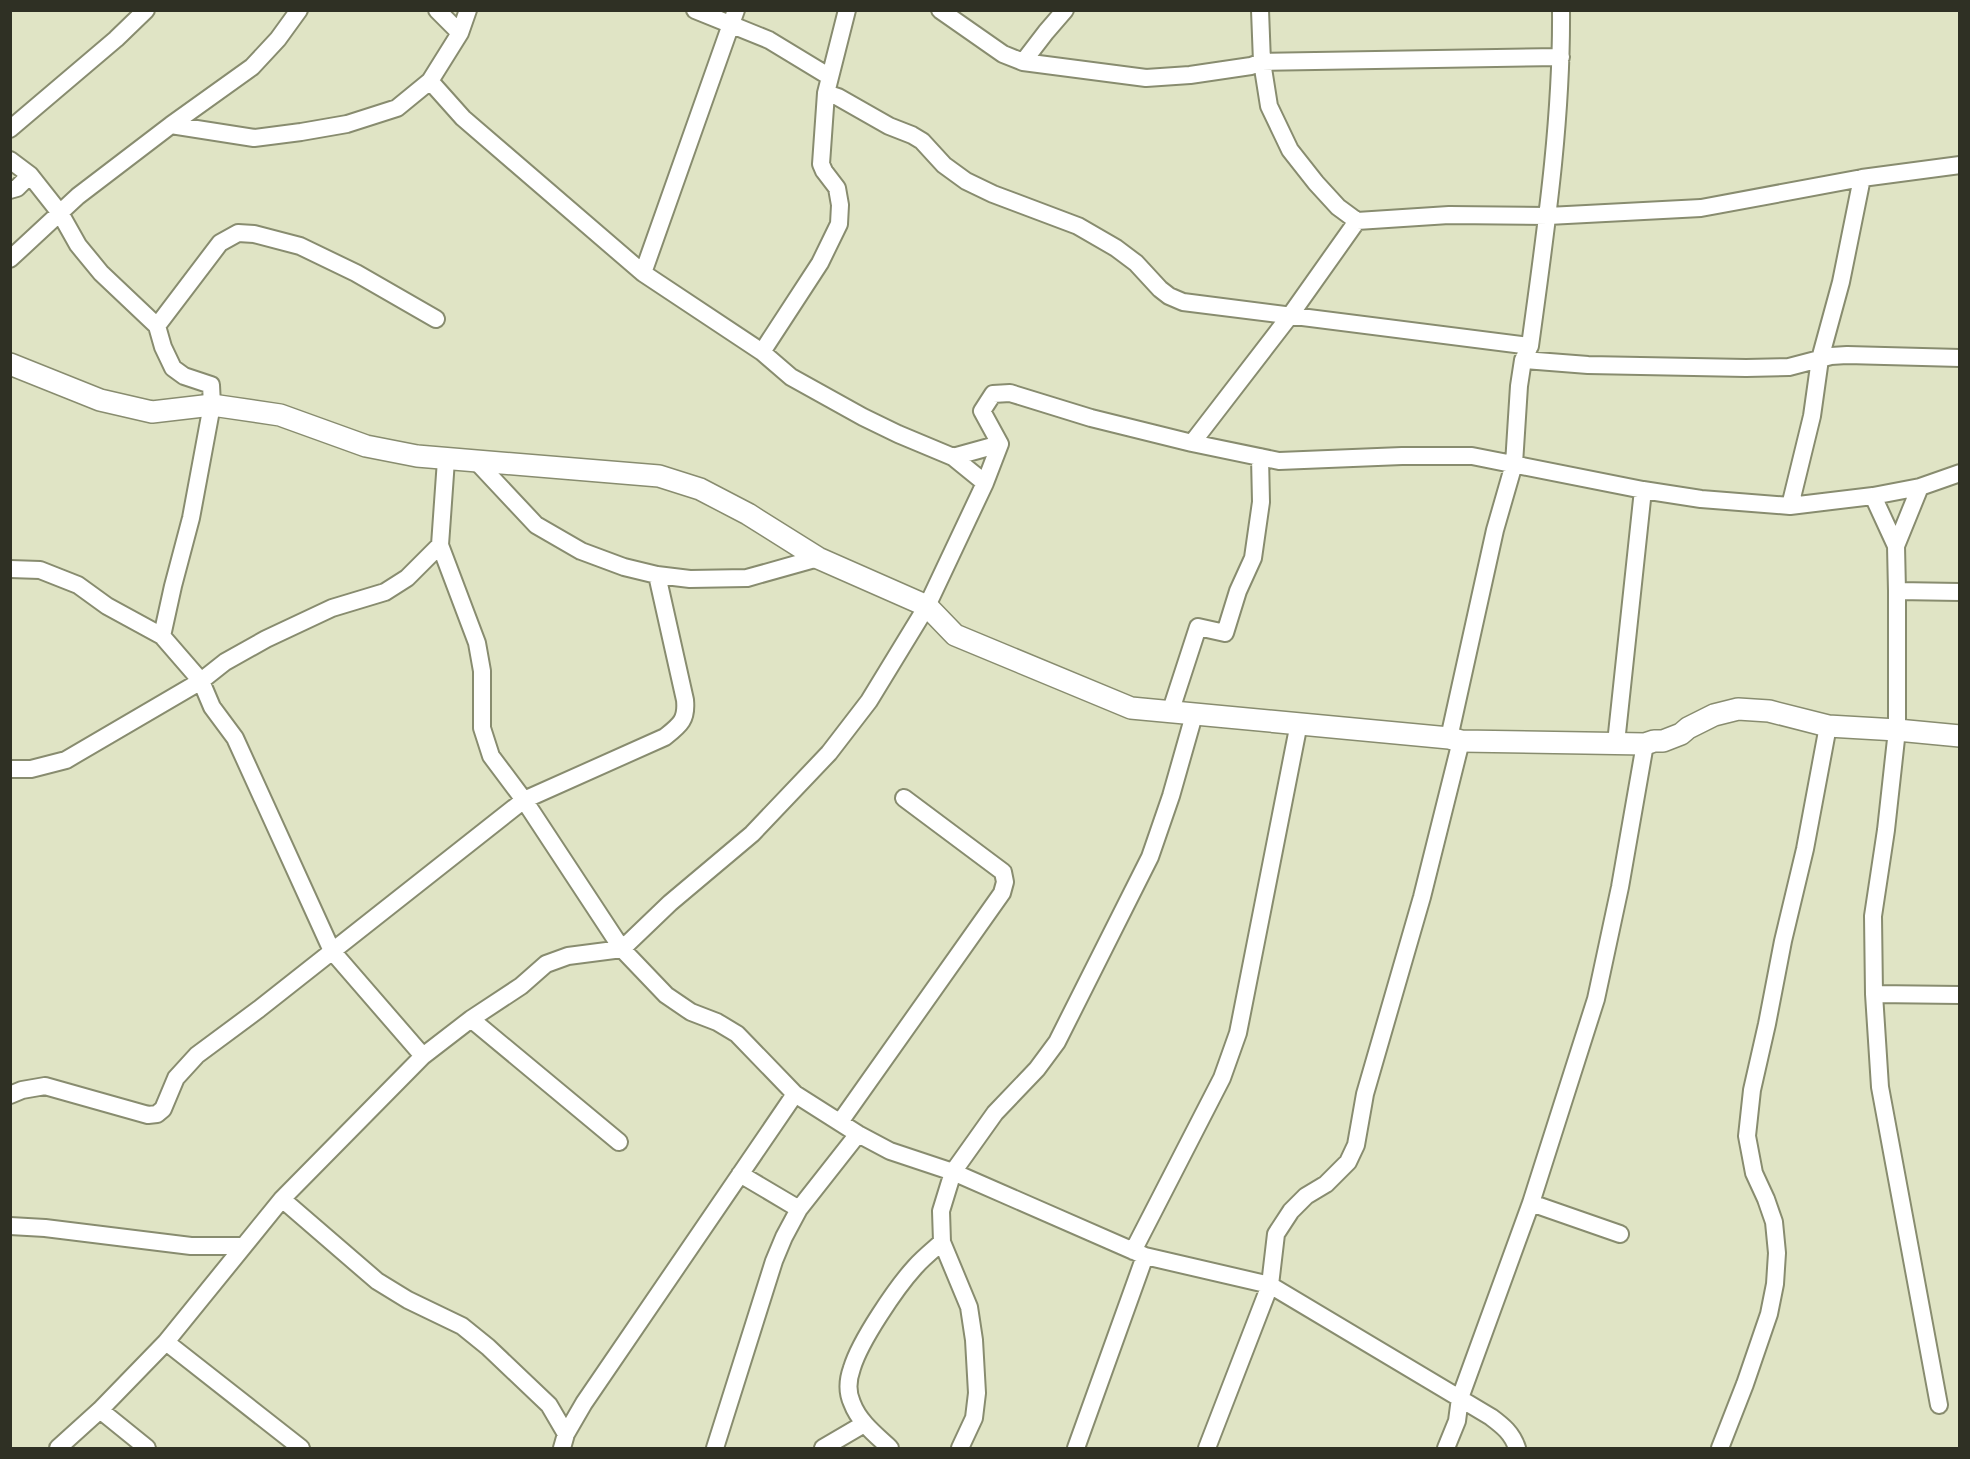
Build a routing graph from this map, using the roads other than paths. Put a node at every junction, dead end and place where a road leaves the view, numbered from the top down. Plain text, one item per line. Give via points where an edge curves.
1 (147, 10) edge
2 (299, 10) edge
3 (437, 10) edge
4 (468, 10) edge
5 (695, 10) edge
6 (846, 10) edge
7 (940, 10) edge
8 (1065, 10) edge
9 (1260, 10) edge
10 (1561, 10) edge
11 (733, 18) edge
12 (460, 33) junction
13 (1561, 57) junction
14 (1023, 62) junction
15 (1262, 62) junction
16 (830, 77) junction
17 (430, 81) junction
18 (826, 93) junction
19 (171, 125) junction
20 (10, 129) edge
21 (10, 160) edge
22 (1959, 165) edge
23 (30, 176) junction
24 (1862, 178) junction
25 (10, 190) edge
26 (60, 213) junction
27 (1548, 216) junction
28 (1357, 221) junction
29 (10, 259) edge
30 (643, 273) junction
31 (1289, 317) junction
32 (436, 319) dead end
33 (157, 326) junction
34 (762, 352) junction
35 (1527, 353) junction
36 (1959, 358) edge
37 (1820, 359) junction
38 (10, 364) edge
39 (212, 405) junction
40 (1191, 443) junction
41 (999, 444) junction
42 (953, 457) junction
43 (1260, 457) junction
44 (446, 460) junction
45 (476, 461) junction
46 (1514, 464) junction
47 (1959, 473) edge
48 (985, 483) junction
49 (1920, 486) junction
50 (1643, 490) junction
51 (1873, 496) junction
52 (1790, 506) junction
53 (440, 545) junction
54 (1896, 546) junction
55 (818, 558) junction
56 (10, 569) edge
57 (657, 575) junction
58 (1897, 591) junction
59 (1959, 592) edge
60 (927, 606) junction
61 (162, 636) junction
62 (201, 681) junction
63 (1170, 713) junction
64 (1194, 715) junction
65 (1299, 723) junction
66 (1828, 726) junction
67 (1897, 730) junction
68 (1959, 736) edge
69 (1455, 739) junction
70 (1616, 743) junction
71 (1645, 744) junction
72 (10, 769) edge
73 (904, 798) dead end
74 (524, 800) junction
75 (622, 949) junction
76 (332, 951) junction
77 (1874, 994) junction
78 (1959, 995) edge
79 (471, 1019) junction
80 (423, 1056) junction
81 (795, 1094) junction
82 (10, 1095) edge
83 (840, 1122) junction
84 (858, 1134) junction
85 (619, 1142) dead end
86 (953, 1172) junction
87 (740, 1174) junction
88 (282, 1198) junction
89 (1531, 1203) junction
90 (799, 1209) junction
91 (10, 1226) edge
92 (1620, 1234) dead end
93 (942, 1242) junction
94 (243, 1246) junction
95 (1139, 1253) junction
96 (1270, 1285) junction
97 (166, 1342) junction
98 (1460, 1398) junction
99 (584, 1403) junction
100 (549, 1405) junction
101 (1939, 1405) dead end
102 (100, 1410) junction
103 (864, 1424) junction
104 (564, 1441) edge
105 (58, 1449) edge
106 (147, 1449) edge
107 (301, 1449) edge
108 (714, 1449) edge
109 (823, 1449) edge
110 (890, 1449) edge
111 (960, 1449) edge
112 (1076, 1449) edge
113 (1207, 1449) edge
114 (1446, 1449) edge
115 (1517, 1449) edge
116 (1720, 1449) edge

1 - 20 street
2 - 19 street via 252,68
3 - 12 street
4 - 12 street
5 - 11 street
6 - 16 street
7 - 14 street via 1003,54
8 - 14 street
9 - 15 street
10 - 13 street
11 - 16 street
11 - 30 street
12 - 17 street
13 - 15 street
13 - 27 street
14 - 15 street via 1146,78 1190,75
15 - 28 street via 1269,106 1290,150 1338,207
16 - 18 street
17 - 19 street via 397,108 347,124 301,132 254,138
17 - 30 street via 463,118
18 - 31 street via 922,141 966,182 1069,222 1116,248 1169,296 1192,304
18 - 34 street via 821,164 837,188 839,224 820,263
19 - 26 street
21 - 23 street
22 - 24 street
23 - 25 street
23 - 26 street
24 - 27 street via 1701,208
24 - 37 street via 1841,282
26 - 29 street
26 - 33 street via 78,245 101,273
27 - 28 street via 1449,215
27 - 35 street
28 - 31 street
30 - 34 street
31 - 35 street
31 - 40 street
32 - 33 street via 300,246 238,233 220,243
33 - 39 street via 173,368 212,385
34 - 42 street via 791,377 863,417
35 - 37 street via 1588,365 1789,367
35 - 46 street via 1519,386
36 - 37 street via 1847,355
37 - 52 street via 1812,416
38 - 39 street via 100,400 152,412
39 - 44 street via 280,415 366,446
39 - 61 street via 191,518
40 - 41 street via 1010,393 993,394 982,411
40 - 43 street
41 - 42 street
41 - 48 street
42 - 48 street
43 - 46 street via 1280,460 1472,456
43 - 63 street via 1261,502 1253,558 1225,633 1198,627
44 - 45 street
44 - 53 street
45 - 55 street via 660,476 700,489
45 - 57 street via 536,525 581,551
46 - 50 street
46 - 69 street via 1496,530
47 - 49 street
48 - 60 street
49 - 51 street
49 - 54 street
50 - 52 street
50 - 70 street
51 - 52 street
51 - 54 street
53 - 62 street via 407,578 385,592 333,608 266,639
53 - 74 street via 477,643 482,671 482,728 490,756
54 - 58 street
55 - 57 street via 747,578
55 - 60 street
56 - 61 street via 40,570 78,585
57 - 74 street via 685,700 686,713 679,726 665,737
58 - 59 street
58 - 67 street
60 - 63 street via 955,635 1131,708
60 - 75 street via 869,701 829,753 752,834
61 - 62 street
62 - 72 street via 66,760 31,770
62 - 76 street via 212,707 235,738
63 - 64 street
64 - 65 street
64 - 86 street via 1150,857 1057,1042 995,1113
65 - 69 street
65 - 95 street via 1238,1033 1222,1078
66 - 67 street
66 - 71 street via 1769,711 1738,710 1714,715 1681,734
66 - 116 street via 1752,1090 1747,1136 1754,1173 1774,1222 1775,1284 1769,1314
67 - 68 street
67 - 77 street via 1873,916
69 - 70 street
69 - 96 street via 1422,897 1365,1094 1356,1145 1348,1162 1291,1210 1276,1234
70 - 71 street
71 - 89 street via 1596,999
73 - 83 street via 1003,872 1005,882 1002,893 968,943
74 - 75 street
74 - 76 street
75 - 79 street via 568,956 546,964
75 - 81 street via 666,994 691,1012 736,1034
76 - 80 street
76 - 82 street via 197,1055 176,1078 157,1114 148,1115 45,1086
77 - 78 street
77 - 101 street via 1880,1088
79 - 80 street
79 - 85 street
80 - 88 street
81 - 83 street
81 - 87 street
83 - 84 street
84 - 86 street via 890,1151
84 - 90 street
86 - 93 street via 941,1211
86 - 95 street
87 - 90 street
87 - 99 street
88 - 94 street
88 - 100 street via 377,1281 462,1326
89 - 92 street
89 - 98 street
90 - 108 street via 774,1261
91 - 94 street via 191,1246
93 - 103 street via 915,1267 895,1294 852,1366 848,1384 852,1403
93 - 111 street via 969,1307 974,1340 974,1418
94 - 97 street
95 - 96 street
95 - 112 street
96 - 98 street
96 - 113 street
97 - 102 street
97 - 107 street
98 - 114 street
98 - 115 street via 1505,1428
99 - 100 street
99 - 104 street
100 - 104 street
102 - 105 street
102 - 106 street
103 - 109 street
103 - 110 street

